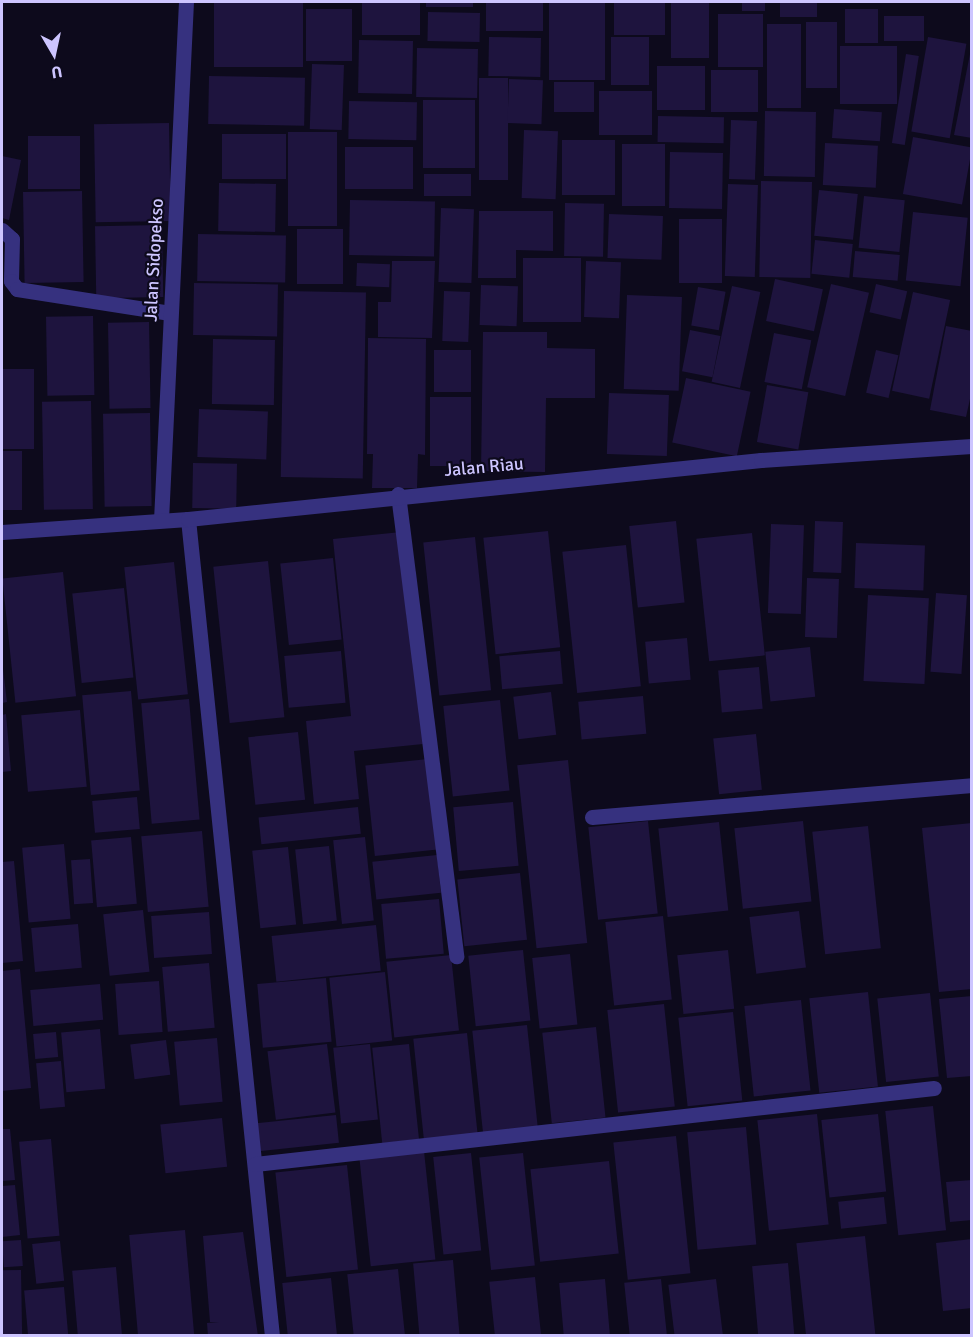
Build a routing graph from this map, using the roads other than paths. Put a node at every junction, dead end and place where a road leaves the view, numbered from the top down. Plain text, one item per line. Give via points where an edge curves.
1 (186, 2) edge
2 (2, 230) edge
3 (170, 314) junction
4 (972, 446) edge
5 (398, 494) junction
6 (188, 519) junction
7 (161, 520) junction
8 (2, 532) edge
9 (972, 784) edge
10 (592, 816) dead end
11 (456, 956) dead end
12 (934, 1088) dead end
13 (255, 1164) junction
14 (272, 1335) edge

1 - 3 street, Jalan Sidopekso
2 - 3 street via 12,239 11,280 17,289
3 - 7 street, Jalan Sidopekso
4 - 5 street, Jalan Riau via 761,460
5 - 6 street, Jalan Riau
5 - 11 street
6 - 7 street, Jalan Riau
6 - 13 street via 222,880
7 - 8 street, Jalan Riau
9 - 10 street
12 - 13 street
13 - 14 street

